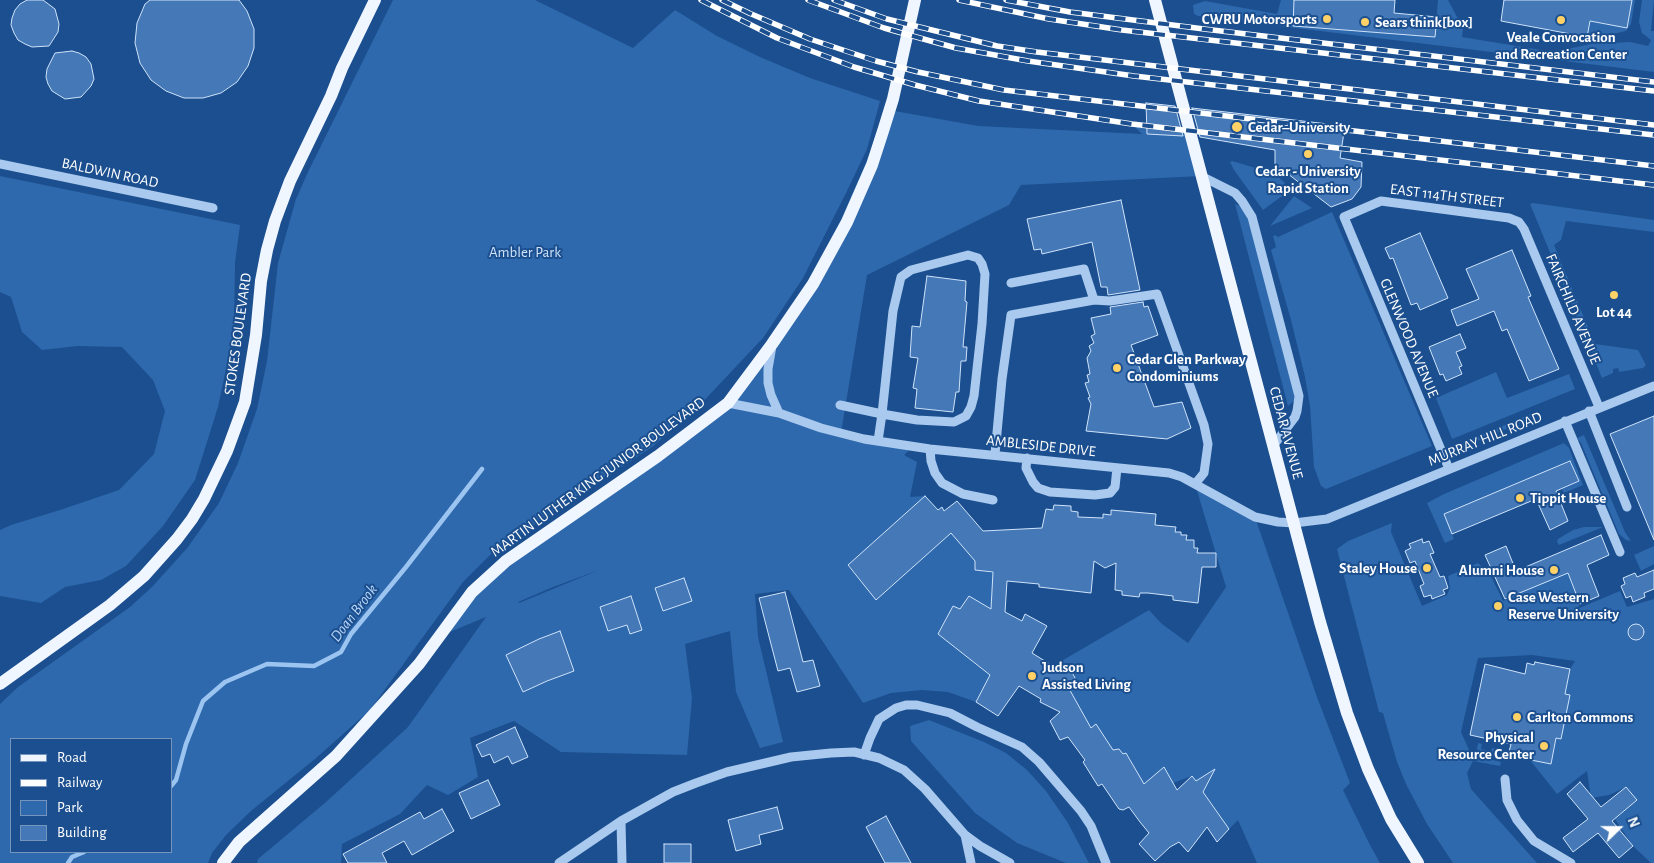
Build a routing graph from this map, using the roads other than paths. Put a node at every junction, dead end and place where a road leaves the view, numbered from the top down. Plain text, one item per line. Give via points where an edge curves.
1 (375, 0) edge
2 (915, 0) edge
3 (1155, 0) edge
4 (0, 164) edge
5 (1201, 176) junction
6 (213, 208) dead end
7 (1344, 217) joint
8 (1519, 222) joint
9 (1011, 282) dead end
10 (1094, 300) junction
11 (772, 344) junction
12 (1654, 386) edge
13 (728, 403) junction
14 (840, 405) dead end
15 (1599, 407) junction
16 (1589, 411) junction
17 (779, 413) junction
18 (882, 414) junction
19 (1565, 421) junction
20 (878, 441) junction
21 (1273, 446) junction
22 (930, 449) junction
23 (995, 454) junction
24 (1027, 458) junction
25 (1117, 468) junction
26 (1449, 469) junction
27 (1194, 484) junction
28 (993, 500) dead end
29 (1628, 507) dead end
30 (1294, 523) junction
31 (1620, 552) dead end
32 (0, 684) edge
33 (864, 754) junction
34 (1505, 779) dead end
35 (621, 821) junction
36 (964, 834) junction
37 (224, 863) edge
38 (559, 863) edge
39 (622, 863) edge
40 (971, 863) edge
41 (1010, 863) edge
42 (1106, 863) edge
43 (1418, 863) edge
44 (1571, 863) edge

1 - 32 main road, STOKES BOULEVARD via 290,181 275,221 261,281 245,402 227,452 204,499 177,539 144,576 110,605
2 - 11 main road, MARTIN LUTHER KING JUNIOR BOULEVARD via 893,99 872,166 847,222 813,284
3 - 5 main road, CEDAR AVENUE
4 - 6 street, BALDWIN ROAD
5 - 21 main road, CEDAR AVENUE
5 - 21 street via 1235,193 1247,207 1254,226 1299,396 1295,417
7 - 8 street, EAST 114TH STREET via 1381,202 1509,218
7 - 26 street, GLENWOOD AVENUE
8 - 15 street, FAIRCHILD AVENUE
9 - 10 street via 1084,269
10 - 23 street via 1011,315
10 - 27 street via 1110,301 1157,294 1208,444 1204,473
11 - 13 main road, MARTIN LUTHER KING JUNIOR BOULEVARD
11 - 17 street via 768,383
12 - 15 street, MURRAY HILL ROAD
13 - 17 street, AMBLESIDE DRIVE
13 - 37 main road, MARTIN LUTHER KING JUNIOR BOULEVARD via 658,456 506,561 472,592 419,664 375,714 336,756 239,842
14 - 18 street
15 - 16 street, MURRAY HILL ROAD
16 - 19 street, MURRAY HILL ROAD
16 - 29 street
17 - 20 street, AMBLESIDE DRIVE via 821,428
18 - 18 street via 893,311 902,277 910,270 968,255 978,258 982,264 985,288 971,407 966,416 954,422
18 - 20 street
19 - 26 street, MURRAY HILL ROAD
19 - 31 street
20 - 22 street, AMBLESIDE DRIVE
21 - 30 main road, CEDAR AVENUE
22 - 23 street, AMBLESIDE DRIVE
22 - 28 street via 934,473 942,483 963,494
23 - 24 street, AMBLESIDE DRIVE
24 - 25 street, AMBLESIDE DRIVE
24 - 25 street via 1026,468 1033,482 1038,488 1050,492 1110,493 1115,487
25 - 27 street, AMBLESIDE DRIVE via 1169,473
26 - 30 street, MURRAY HILL ROAD via 1326,519
27 - 30 street, AMBLESIDE DRIVE via 1255,517
30 - 43 main road, CEDAR AVENUE via 1347,714 1391,819
33 - 35 street via 791,757 727,772 673,792
33 - 36 street via 904,770
33 - 42 street via 879,719 896,708 917,705 950,713 1022,747 1039,762 1081,810
34 - 44 street via 1507,800 1517,820 1534,841
35 - 38 street
35 - 39 street
36 - 40 street
36 - 41 street

